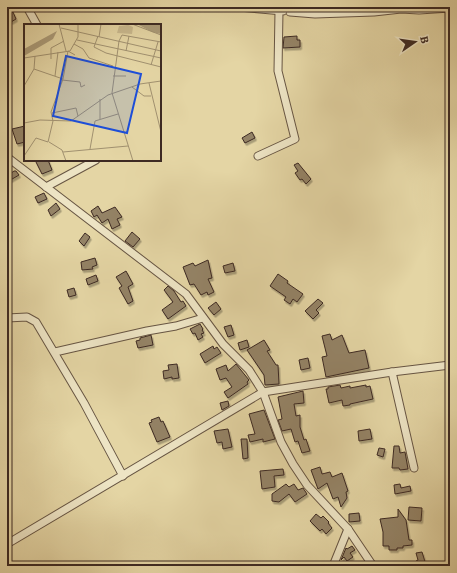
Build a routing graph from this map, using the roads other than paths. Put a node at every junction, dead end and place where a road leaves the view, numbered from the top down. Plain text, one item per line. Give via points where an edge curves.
1 (27, 7) edge
2 (239, 7) edge
3 (450, 8) edge
4 (290, 9) edge
5 (279, 11) junction
6 (36, 24) edge
7 (258, 156) dead end
8 (7, 157) edge
9 (94, 161) edge
10 (46, 187) junction
11 (7, 318) edge
12 (203, 318) junction
13 (55, 352) junction
14 (450, 365) edge
15 (392, 372) junction
16 (263, 392) junction
17 (414, 468) dead end
18 (123, 476) junction
19 (348, 529) junction
20 (7, 544) edge
21 (333, 566) edge
22 (373, 566) edge

1 - 6 street
2 - 5 street
3 - 4 street via 330,14
4 - 5 street
5 - 7 street via 278,71 295,139
8 - 10 street
9 - 10 street
10 - 12 street via 186,294
11 - 13 street via 27,318 36,322
12 - 13 street
12 - 16 street via 223,344 249,370
13 - 18 street
14 - 15 street
15 - 16 street
15 - 17 street
16 - 18 street
16 - 19 street via 281,442 293,464 307,485
18 - 20 street
19 - 21 street
19 - 22 street

